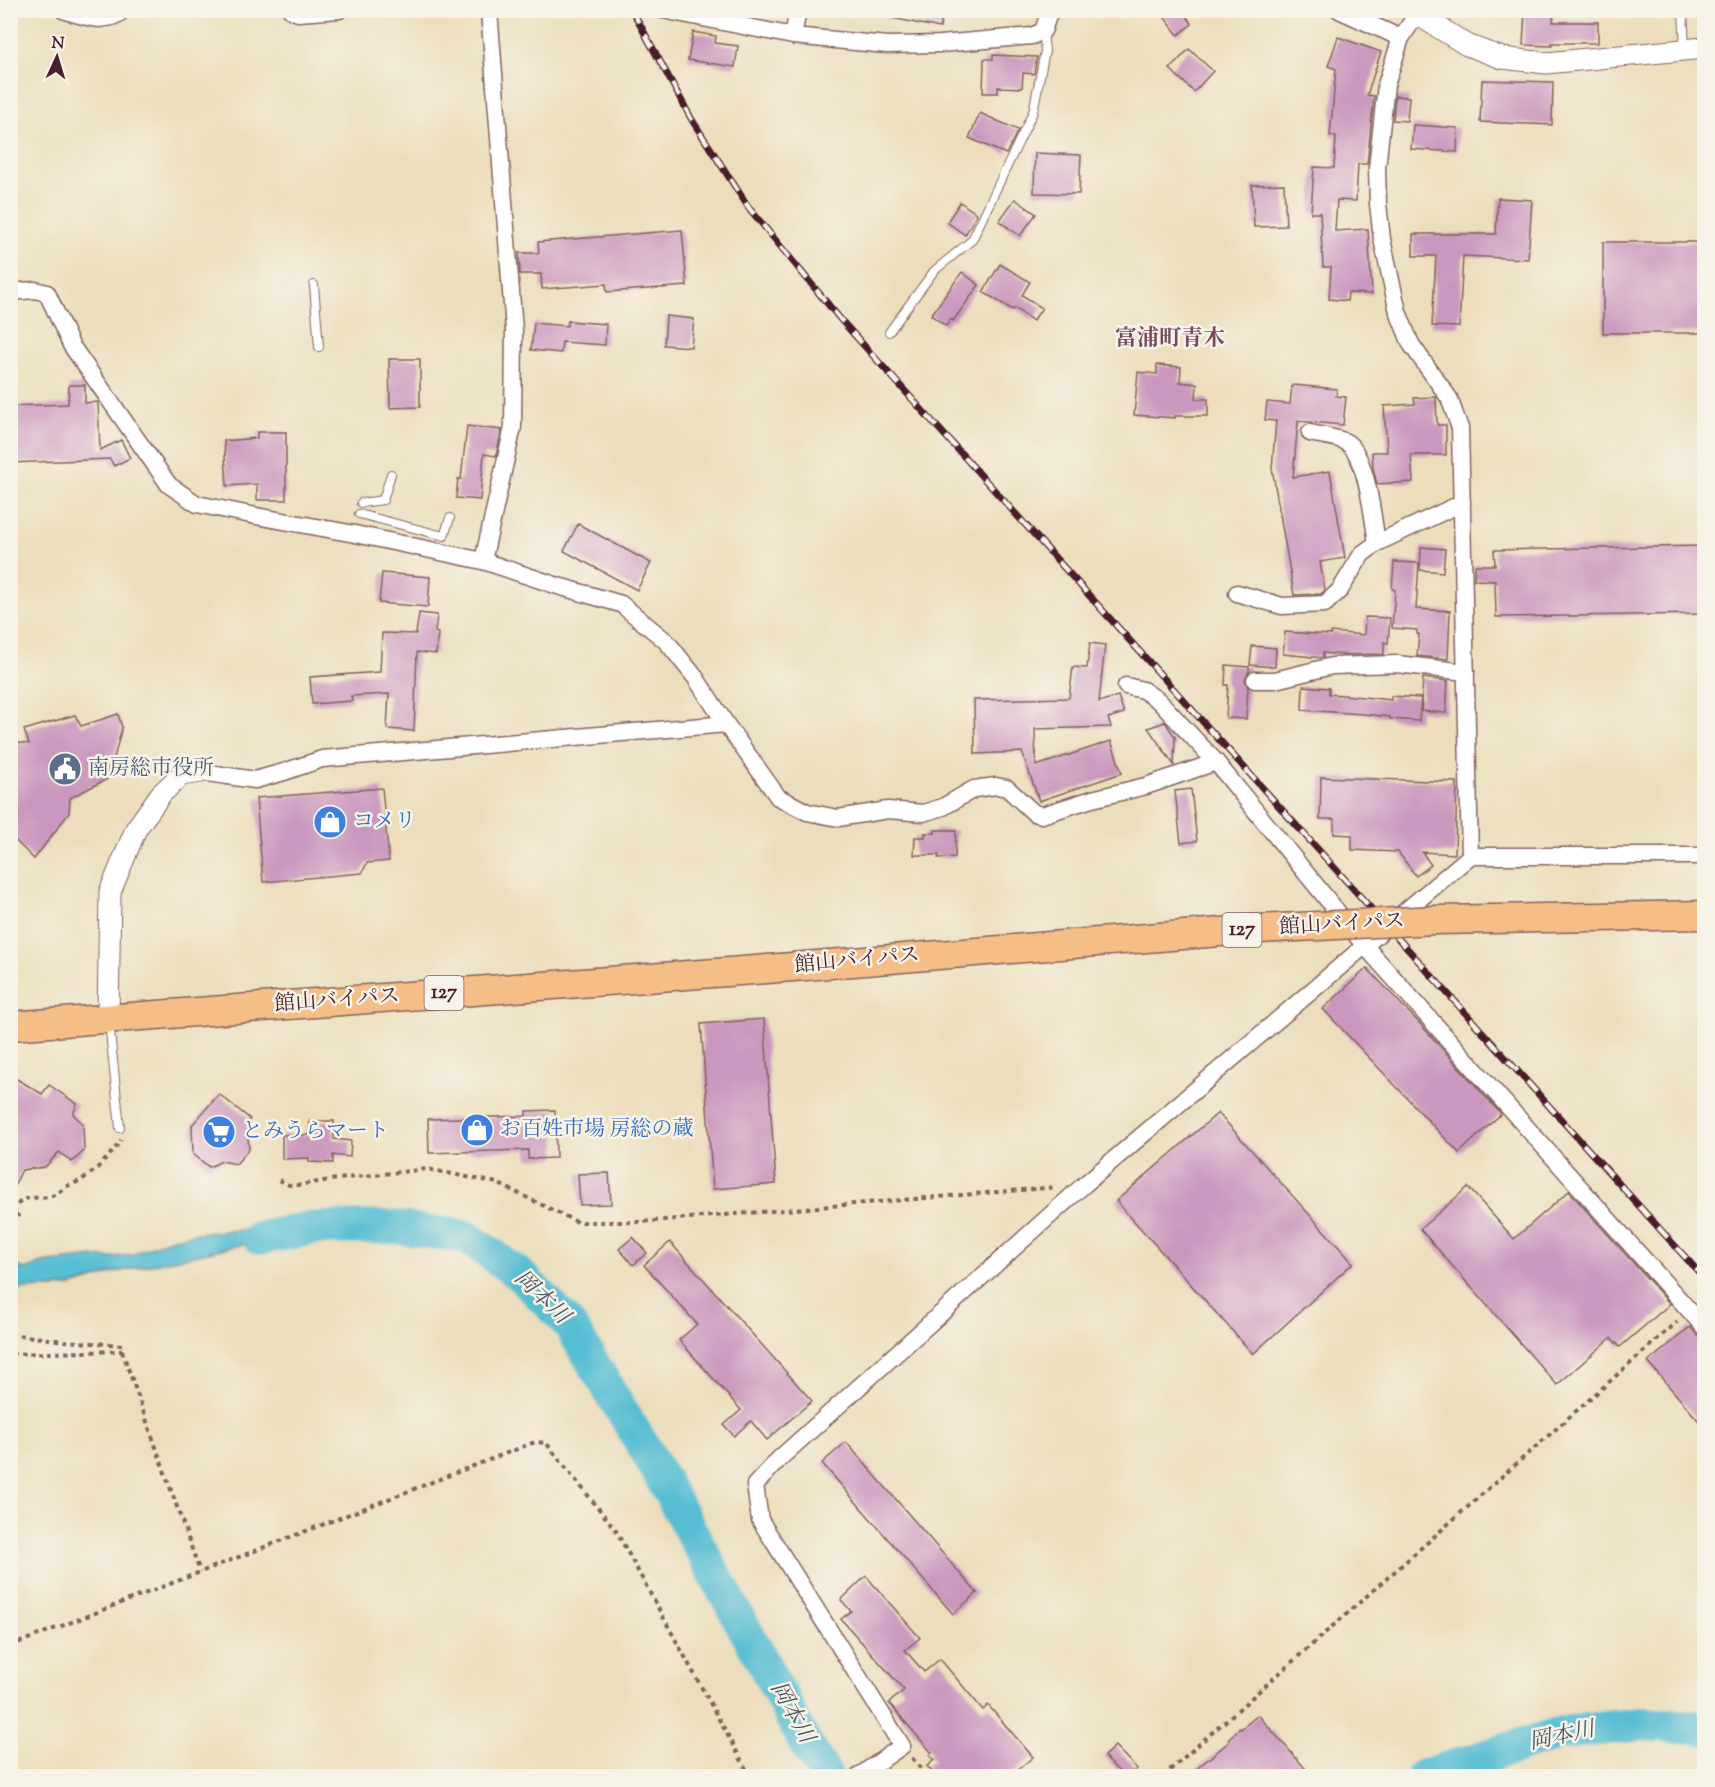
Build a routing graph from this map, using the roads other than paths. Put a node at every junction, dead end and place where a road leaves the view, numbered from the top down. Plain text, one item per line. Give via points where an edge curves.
1 (63, 10) edge
2 (123, 10) edge
3 (291, 10) edge
4 (339, 10) edge
5 (489, 10) edge
6 (663, 10) edge
7 (798, 10) edge
8 (1050, 10) edge
9 (1339, 10) edge
10 (1683, 10) edge
11 (1416, 12) edge
12 (1043, 31) junction
13 (793, 36) junction
14 (1401, 38) junction
15 (1695, 49) edge
16 (314, 285) dead end
17 (10, 292) edge
18 (889, 332) dead end
19 (319, 347) dead end
20 (1310, 433) dead end
21 (391, 474) dead end
22 (361, 503) dead end
23 (1462, 503) junction
24 (359, 514) dead end
25 (450, 518) dead end
26 (1377, 543) junction
27 (483, 561) junction
28 (1237, 593) dead end
29 (1466, 672) junction
30 (1255, 680) dead end
31 (1126, 686) dead end
32 (726, 724) junction
33 (1216, 762) junction
34 (201, 772) joint
35 (1704, 855) edge
36 (1470, 856) junction
37 (1704, 915) edge
38 (1365, 946) junction
39 (108, 1018) junction
40 (10, 1026) edge
41 (121, 1133) road end
42 (1704, 1327) edge
43 (859, 1776) edge

1 - 2 street via 90,20 118,16
3 - 4 street
5 - 27 street via 514,362 513,427
6 - 13 street
7 - 13 street
8 - 12 street
9 - 14 street
10 - 15 lane
11 - 14 street
11 - 15 street via 1467,45 1502,58 1546,63
12 - 13 street via 1032,36 940,44 887,45
12 - 18 lane via 1045,51 1033,112 972,240 934,271
14 - 23 street via 1386,86 1377,168 1382,239 1398,312 1411,344 1449,398 1460,428
16 - 19 lane
17 - 27 street via 47,293 71,345 162,476 197,504
20 - 26 street via 1347,442 1356,453 1364,471
21 - 22 lane via 383,500
23 - 26 street
23 - 29 street
24 - 25 lane via 444,536
26 - 28 street via 1362,554 1340,590 1325,604 1282,606
27 - 32 street via 621,604 667,642
29 - 30 street via 1397,664 1332,666 1275,680
29 - 36 street
31 - 33 street via 1143,690 1159,701
32 - 33 street via 778,797 807,812 838,818 888,810 922,813 943,807 974,789 996,786 1007,788 1034,813 1042,815
32 - 34 street via 322,759 255,780
33 - 38 street
34 - 39 street via 181,775 161,794 136,829 110,892
35 - 36 street
36 - 38 street
37 - 39 highway, 館山バイパス / 127, bridge via 1436,920 1257,929
38 - 42 street
38 - 43 street via 1085,1184 780,1458 755,1485 760,1520 902,1746
39 - 40 highway, 館山バイパス / 127
39 - 41 lane

